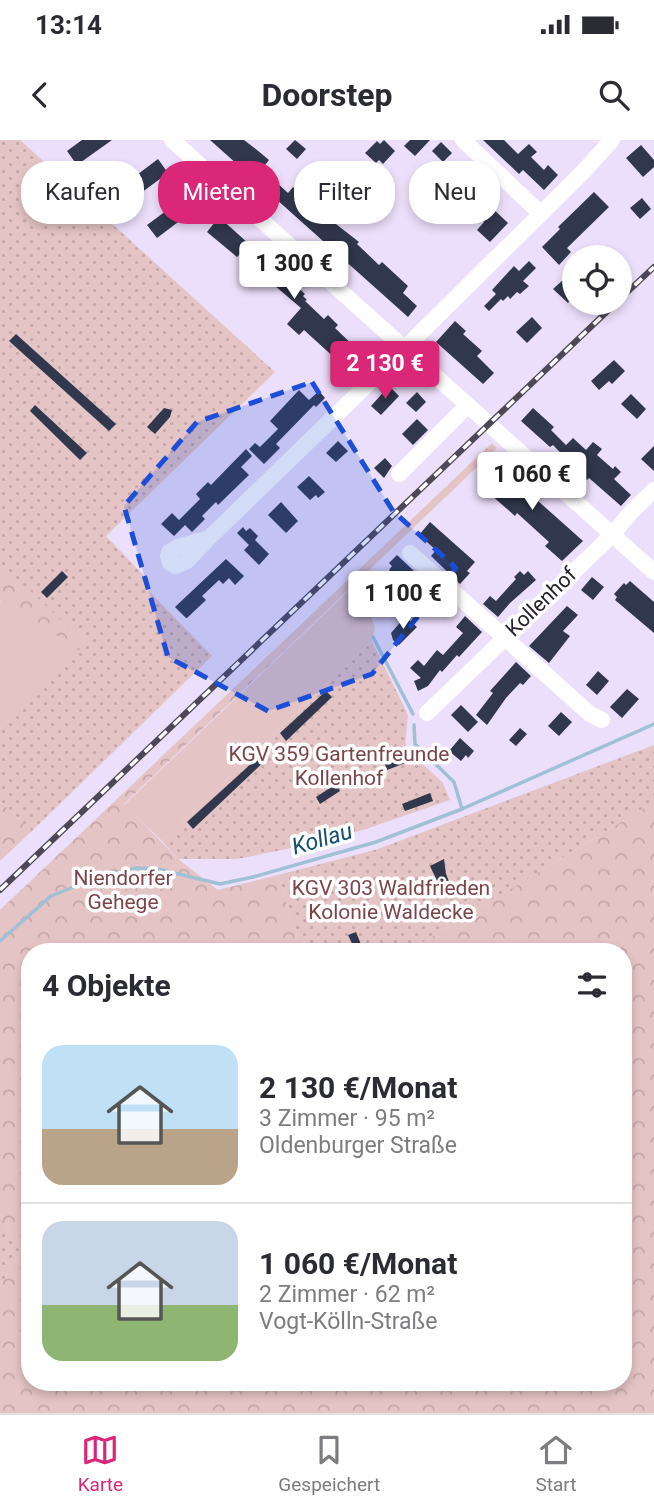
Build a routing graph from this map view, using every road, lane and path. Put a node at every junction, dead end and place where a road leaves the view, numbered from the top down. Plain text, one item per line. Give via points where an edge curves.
1 (172, 140) edge
2 (463, 140) edge
3 (612, 140) edge
4 (541, 214) junction
5 (404, 349) junction
6 (468, 405) junction
7 (399, 474) dead end
8 (654, 490) edge
9 (612, 535) junction
10 (209, 538) dead end
11 (410, 553) dead end
12 (654, 572) edge
13 (504, 637) junction
14 (427, 713) dead end
15 (602, 720) dead end

1 - 5 street
2 - 4 street
3 - 4 street
4 - 5 street
5 - 6 street
5 - 10 street
6 - 7 street
6 - 9 street
8 - 9 street, Kollenhof
9 - 12 street
9 - 13 street, Kollenhof
11 - 13 street
13 - 14 street, Kollenhof
13 - 15 street

